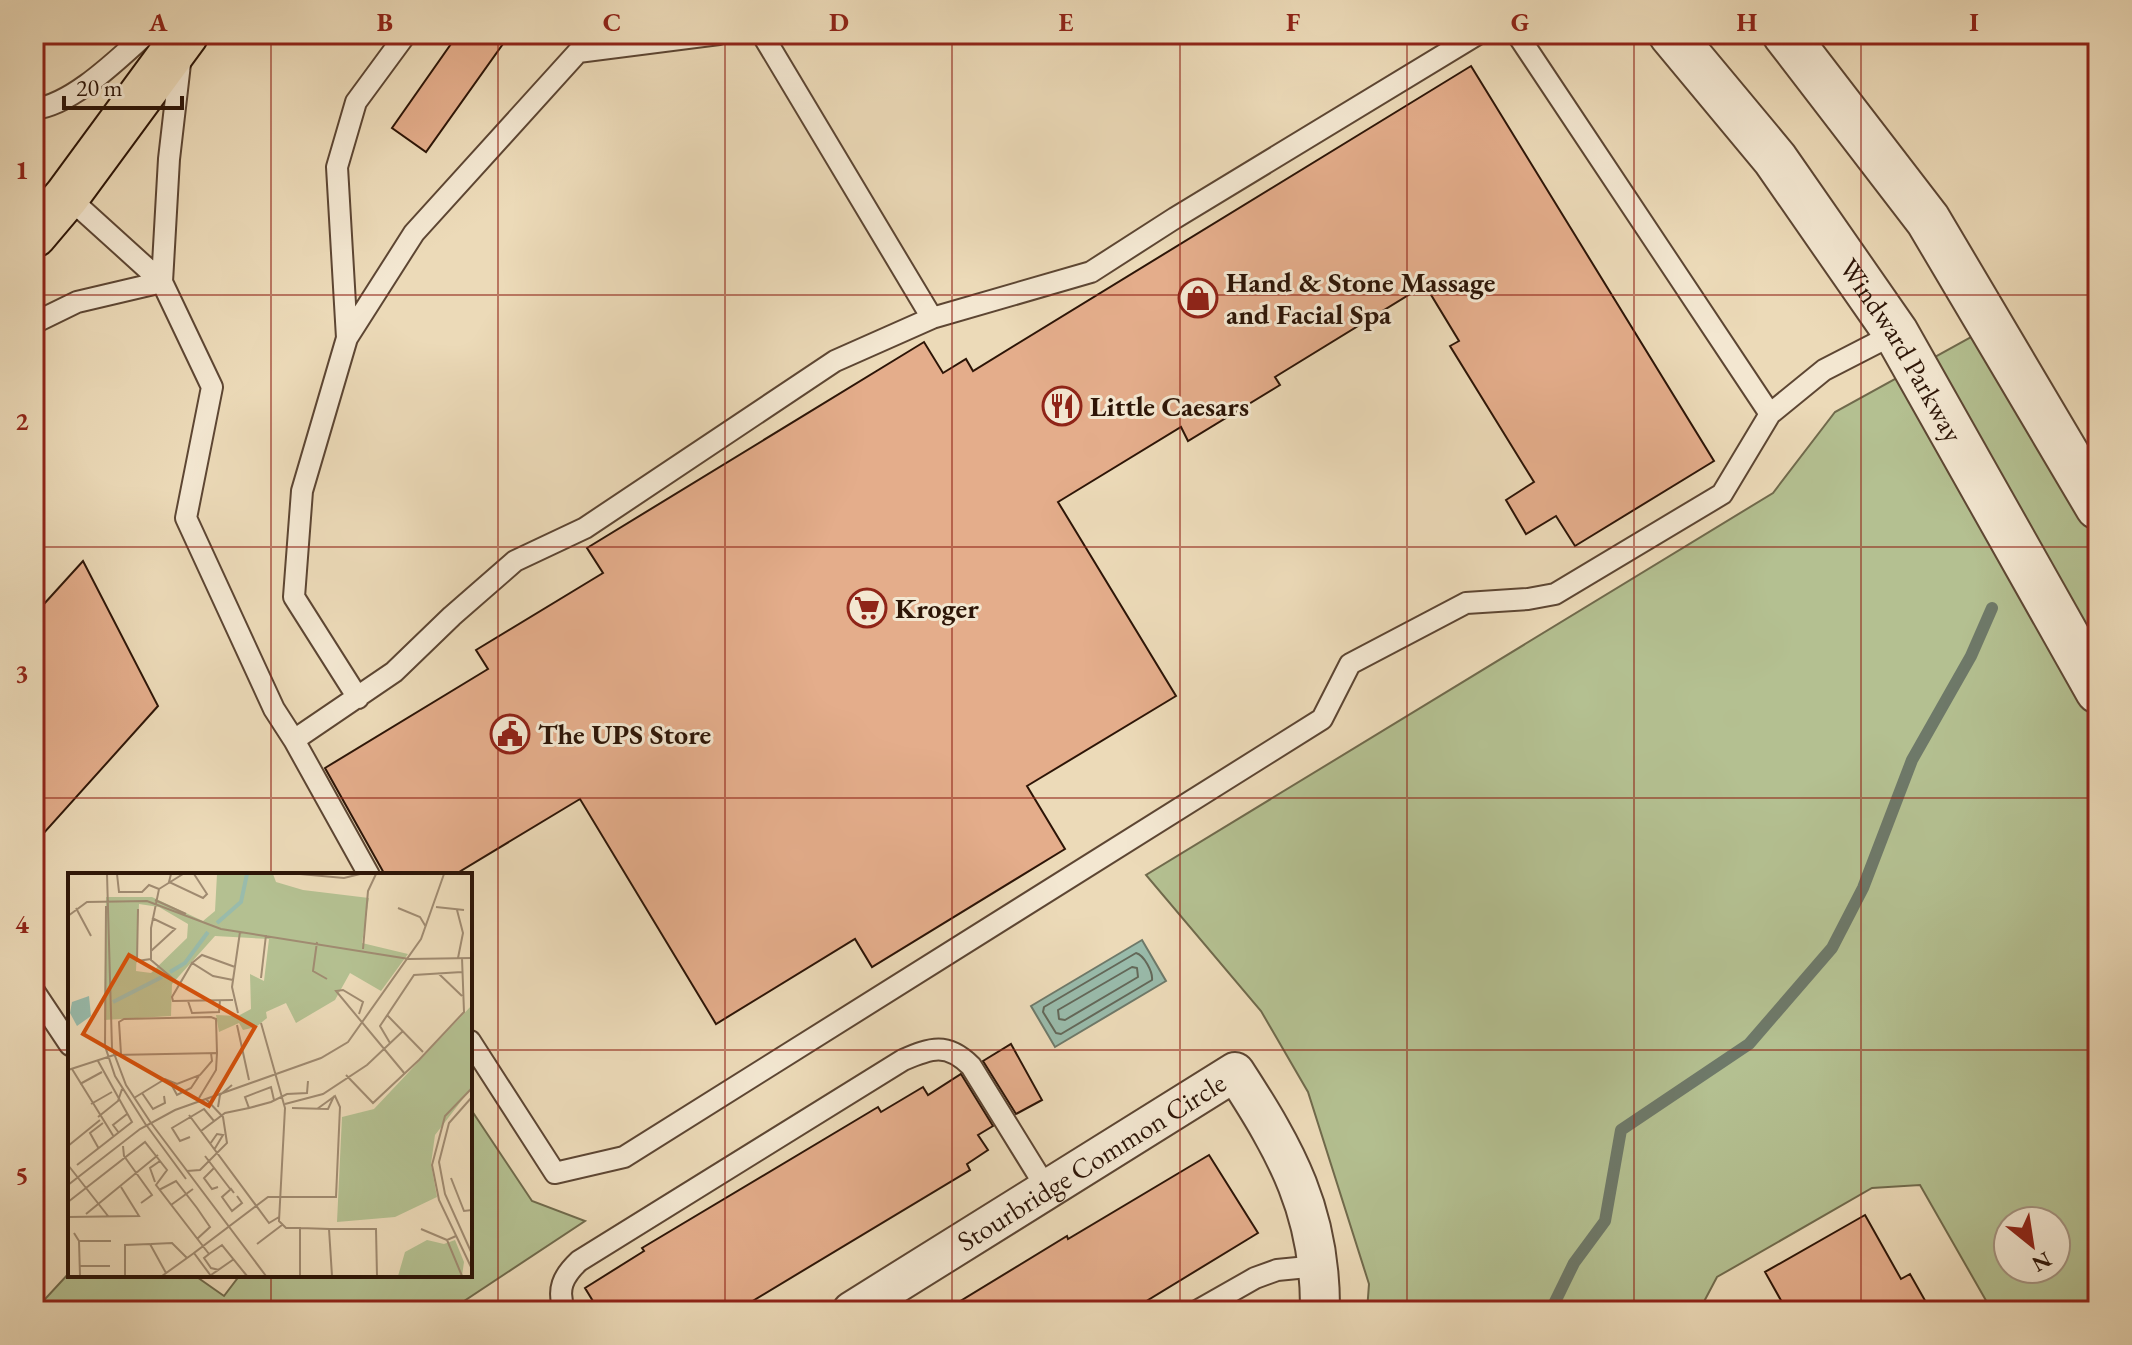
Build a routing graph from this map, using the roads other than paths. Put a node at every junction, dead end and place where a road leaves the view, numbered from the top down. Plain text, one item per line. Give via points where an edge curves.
1 (406, 34) edge
2 (719, 34) edge
3 (762, 34) edge
4 (1478, 34) edge
5 (1517, 34) edge
6 (1671, 34) edge
7 (1785, 34) edge
8 (172, 35) edge
9 (683, 36) edge
10 (34, 109) edge
11 (67, 196) junction
12 (34, 235) edge
13 (162, 282) junction
14 (932, 318) junction
15 (34, 323) edge
16 (1896, 333) junction
17 (347, 338) junction
18 (1770, 414) junction
19 (2098, 507) edge
20 (2098, 691) edge
21 (358, 698) junction
22 (294, 740) junction
23 (368, 873) edge
24 (34, 991) edge
25 (68, 1042) edge
26 (472, 1044) edge
27 (1047, 1189) junction
28 (1318, 1266) junction
29 (565, 1311) edge
30 (852, 1311) edge
31 (1197, 1311) edge
32 (1320, 1311) edge

1 - 17 lane via 356,102 337,167
2 - 9 lane
3 - 14 lane
4 - 14 lane via 1091,272
5 - 18 lane
6 - 16 street, Windward Parkway via 1775,159
7 - 19 street via 1928,220
8 - 10 lane via 115,62 59,102
8 - 11 main road
8 - 13 lane
9 - 17 lane via 578,52 414,233
11 - 12 main road
11 - 13 lane
13 - 15 lane via 77,302
13 - 22 lane via 212,387 186,518 274,709
14 - 21 lane via 835,361 585,528 515,561 394,672
16 - 18 lane via 1824,370
16 - 20 street, Windward Parkway
17 - 21 lane via 302,491 294,597
18 - 26 lane via 1722,494 1555,594 1466,603 1350,664 1322,719 624,1157 555,1173
21 - 22 lane
22 - 23 lane
24 - 25 lane
27 - 28 street, Stourbridge Common Circle via 1235,1072 1294,1174 1312,1223
27 - 29 lane via 971,1066 958,1053 923,1051 579,1261 564,1274
27 - 30 street, Stourbridge Common Circle
28 - 31 lane via 1277,1270
28 - 32 street, Stourbridge Common Circle

